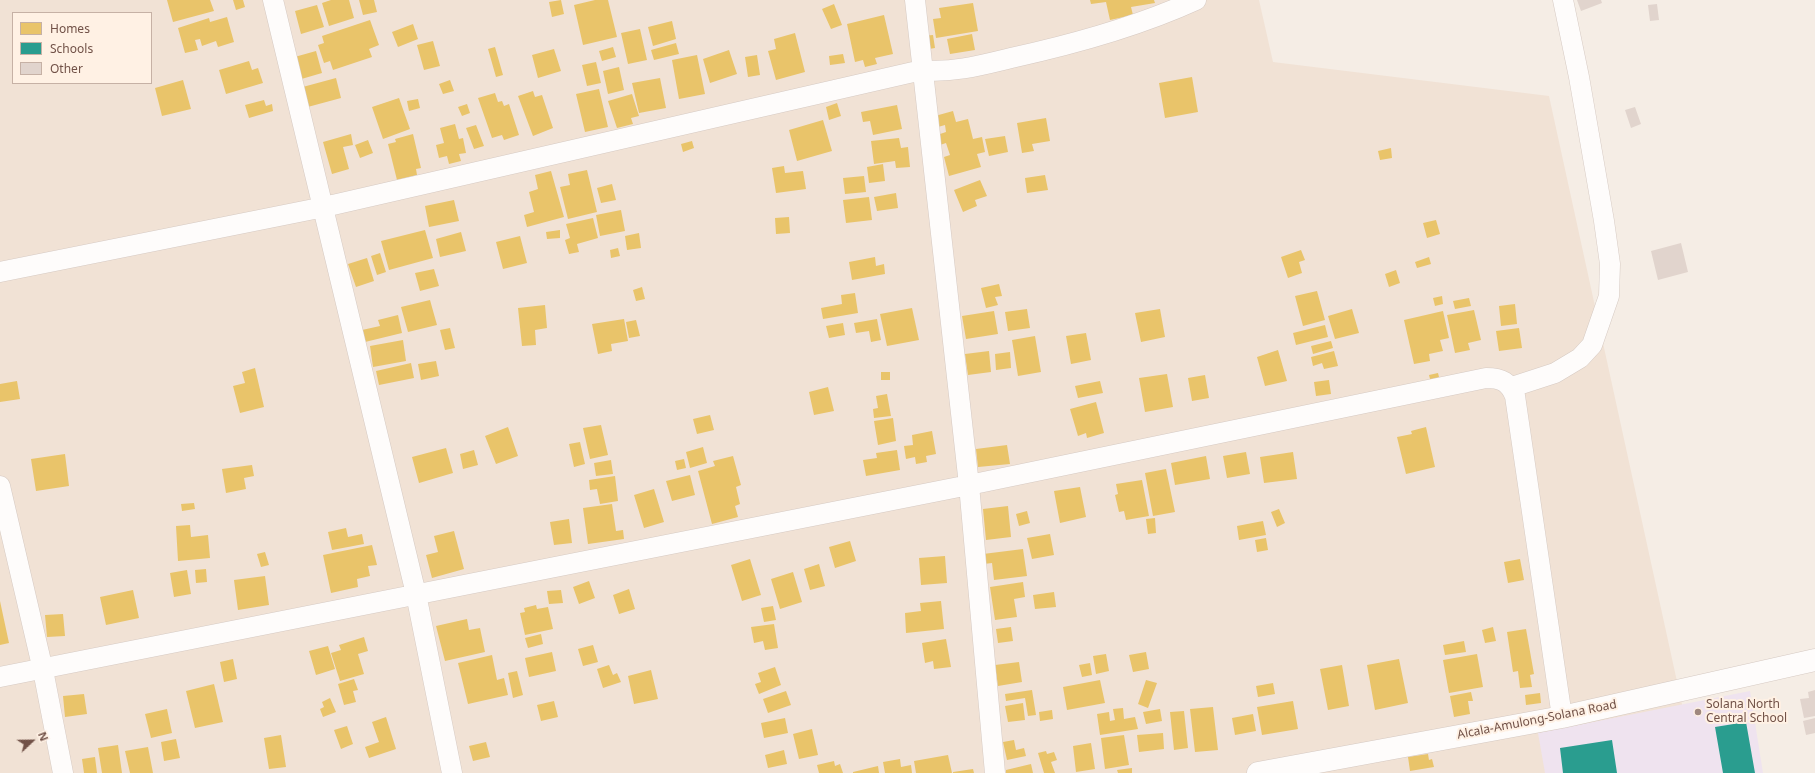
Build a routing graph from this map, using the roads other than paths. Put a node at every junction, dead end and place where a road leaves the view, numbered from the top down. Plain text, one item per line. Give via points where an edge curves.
1 (273, 0) edge
2 (914, 0) edge
3 (1196, 0) edge
4 (1563, 0) edge
5 (922, 70) junction
6 (324, 207) junction
7 (0, 272) edge
8 (1512, 387) junction
9 (969, 485) junction
10 (0, 486) edge
11 (416, 594) junction
12 (1815, 660) edge
13 (43, 670) junction
14 (0, 677) edge
15 (1562, 717) junction
16 (63, 773) edge
17 (452, 773) edge
18 (995, 773) edge
19 (1258, 773) edge

1 - 6 street
2 - 5 street
3 - 5 street via 1164,15 1089,40 959,70
4 - 8 street via 1603,214 1610,264 1609,296 1592,345 1580,358 1555,373
5 - 6 street
5 - 9 street
6 - 7 street
6 - 11 street
8 - 9 street via 1506,381 1486,378
8 - 15 street via 1521,427
9 - 11 street
9 - 18 street
10 - 13 street
11 - 13 street
11 - 17 street
12 - 15 main road, Alcala-Amulong-Solana Road
13 - 14 street
13 - 16 street
15 - 19 main road, Alcala-Amulong-Solana Road

